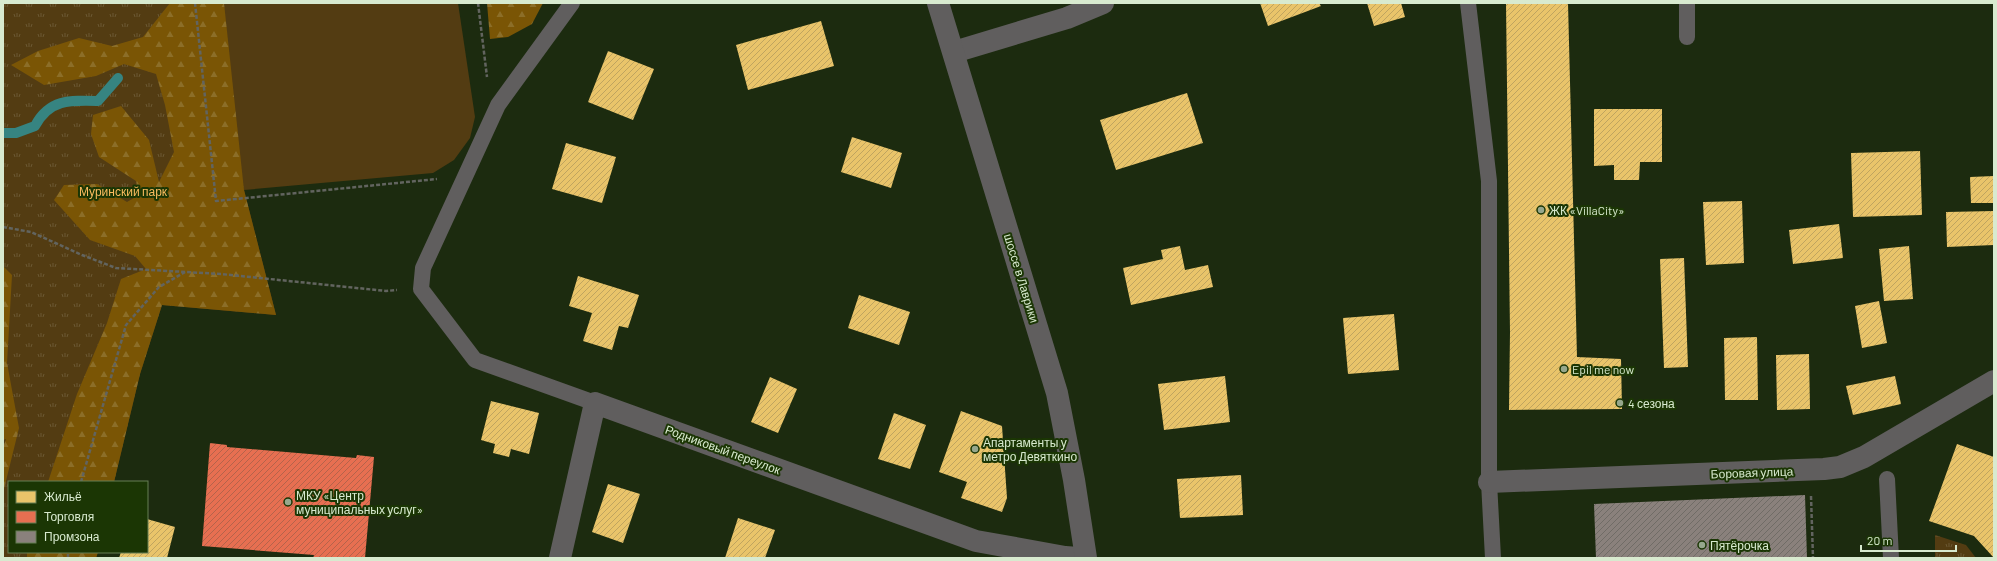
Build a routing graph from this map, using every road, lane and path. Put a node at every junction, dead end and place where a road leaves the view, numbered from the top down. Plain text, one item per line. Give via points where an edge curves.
1 (195, 3) edge
2 (478, 3) edge
3 (572, 3) edge
4 (938, 3) edge
5 (1103, 3) edge
6 (1468, 3) edge
7 (1687, 3) edge
8 (1687, 37) dead end
9 (954, 52) junction
10 (498, 105) junction
11 (465, 176) junction
12 (3, 228) edge
13 (185, 272) junction
14 (422, 289) junction
15 (1994, 381) edge
16 (595, 403) junction
17 (1887, 479) dead end
18 (80, 481) edge
19 (1489, 482) junction
20 (1811, 492) dead end
21 (560, 558) edge
22 (1079, 558) edge
23 (1086, 558) edge
24 (1493, 558) edge
25 (1813, 558) edge
26 (1891, 558) edge

1 - 11 path via 216,201
2 - 10 path via 489,98
3 - 10 lane
4 - 9 street, шоссе в Лаврики
5 - 9 street via 1067,18
6 - 19 lane via 1489,181
7 - 8 lane
9 - 23 street, шоссе в Лаврики via 1057,393
10 - 11 lane
11 - 14 lane via 423,268
12 - 13 path via 31,232 116,268
13 - 14 path via 386,291
13 - 18 path via 159,287 126,324
14 - 16 lane, Родниковый переулок via 475,360
15 - 19 street, Боровая улица via 1864,457 1840,467
16 - 21 street
16 - 22 street, Родниковый переулок via 976,541
17 - 26 lane
19 - 24 lane
20 - 25 path

